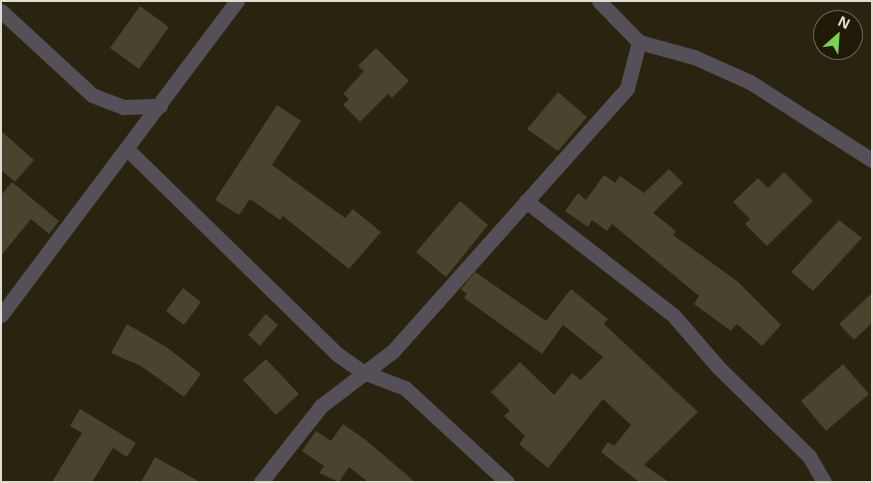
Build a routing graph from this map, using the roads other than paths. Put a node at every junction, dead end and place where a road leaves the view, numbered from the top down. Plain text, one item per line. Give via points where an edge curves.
1 (238, 1) edge
2 (599, 1) edge
3 (1, 11) edge
4 (639, 42) junction
5 (160, 106) junction
6 (128, 150) junction
7 (872, 160) edge
8 (526, 200) junction
9 (1, 315) edge
10 (363, 372) junction
11 (261, 482) edge
12 (506, 482) edge
13 (824, 482) edge

1 - 5 street
2 - 4 street
3 - 5 street via 92,95 124,107
4 - 7 street via 694,57 750,82
4 - 8 street via 627,88
5 - 6 street
6 - 9 street
6 - 10 street via 337,354
8 - 10 street via 393,351
8 - 13 street via 674,316 718,367 809,456
10 - 11 street via 321,406
10 - 12 street via 405,388

